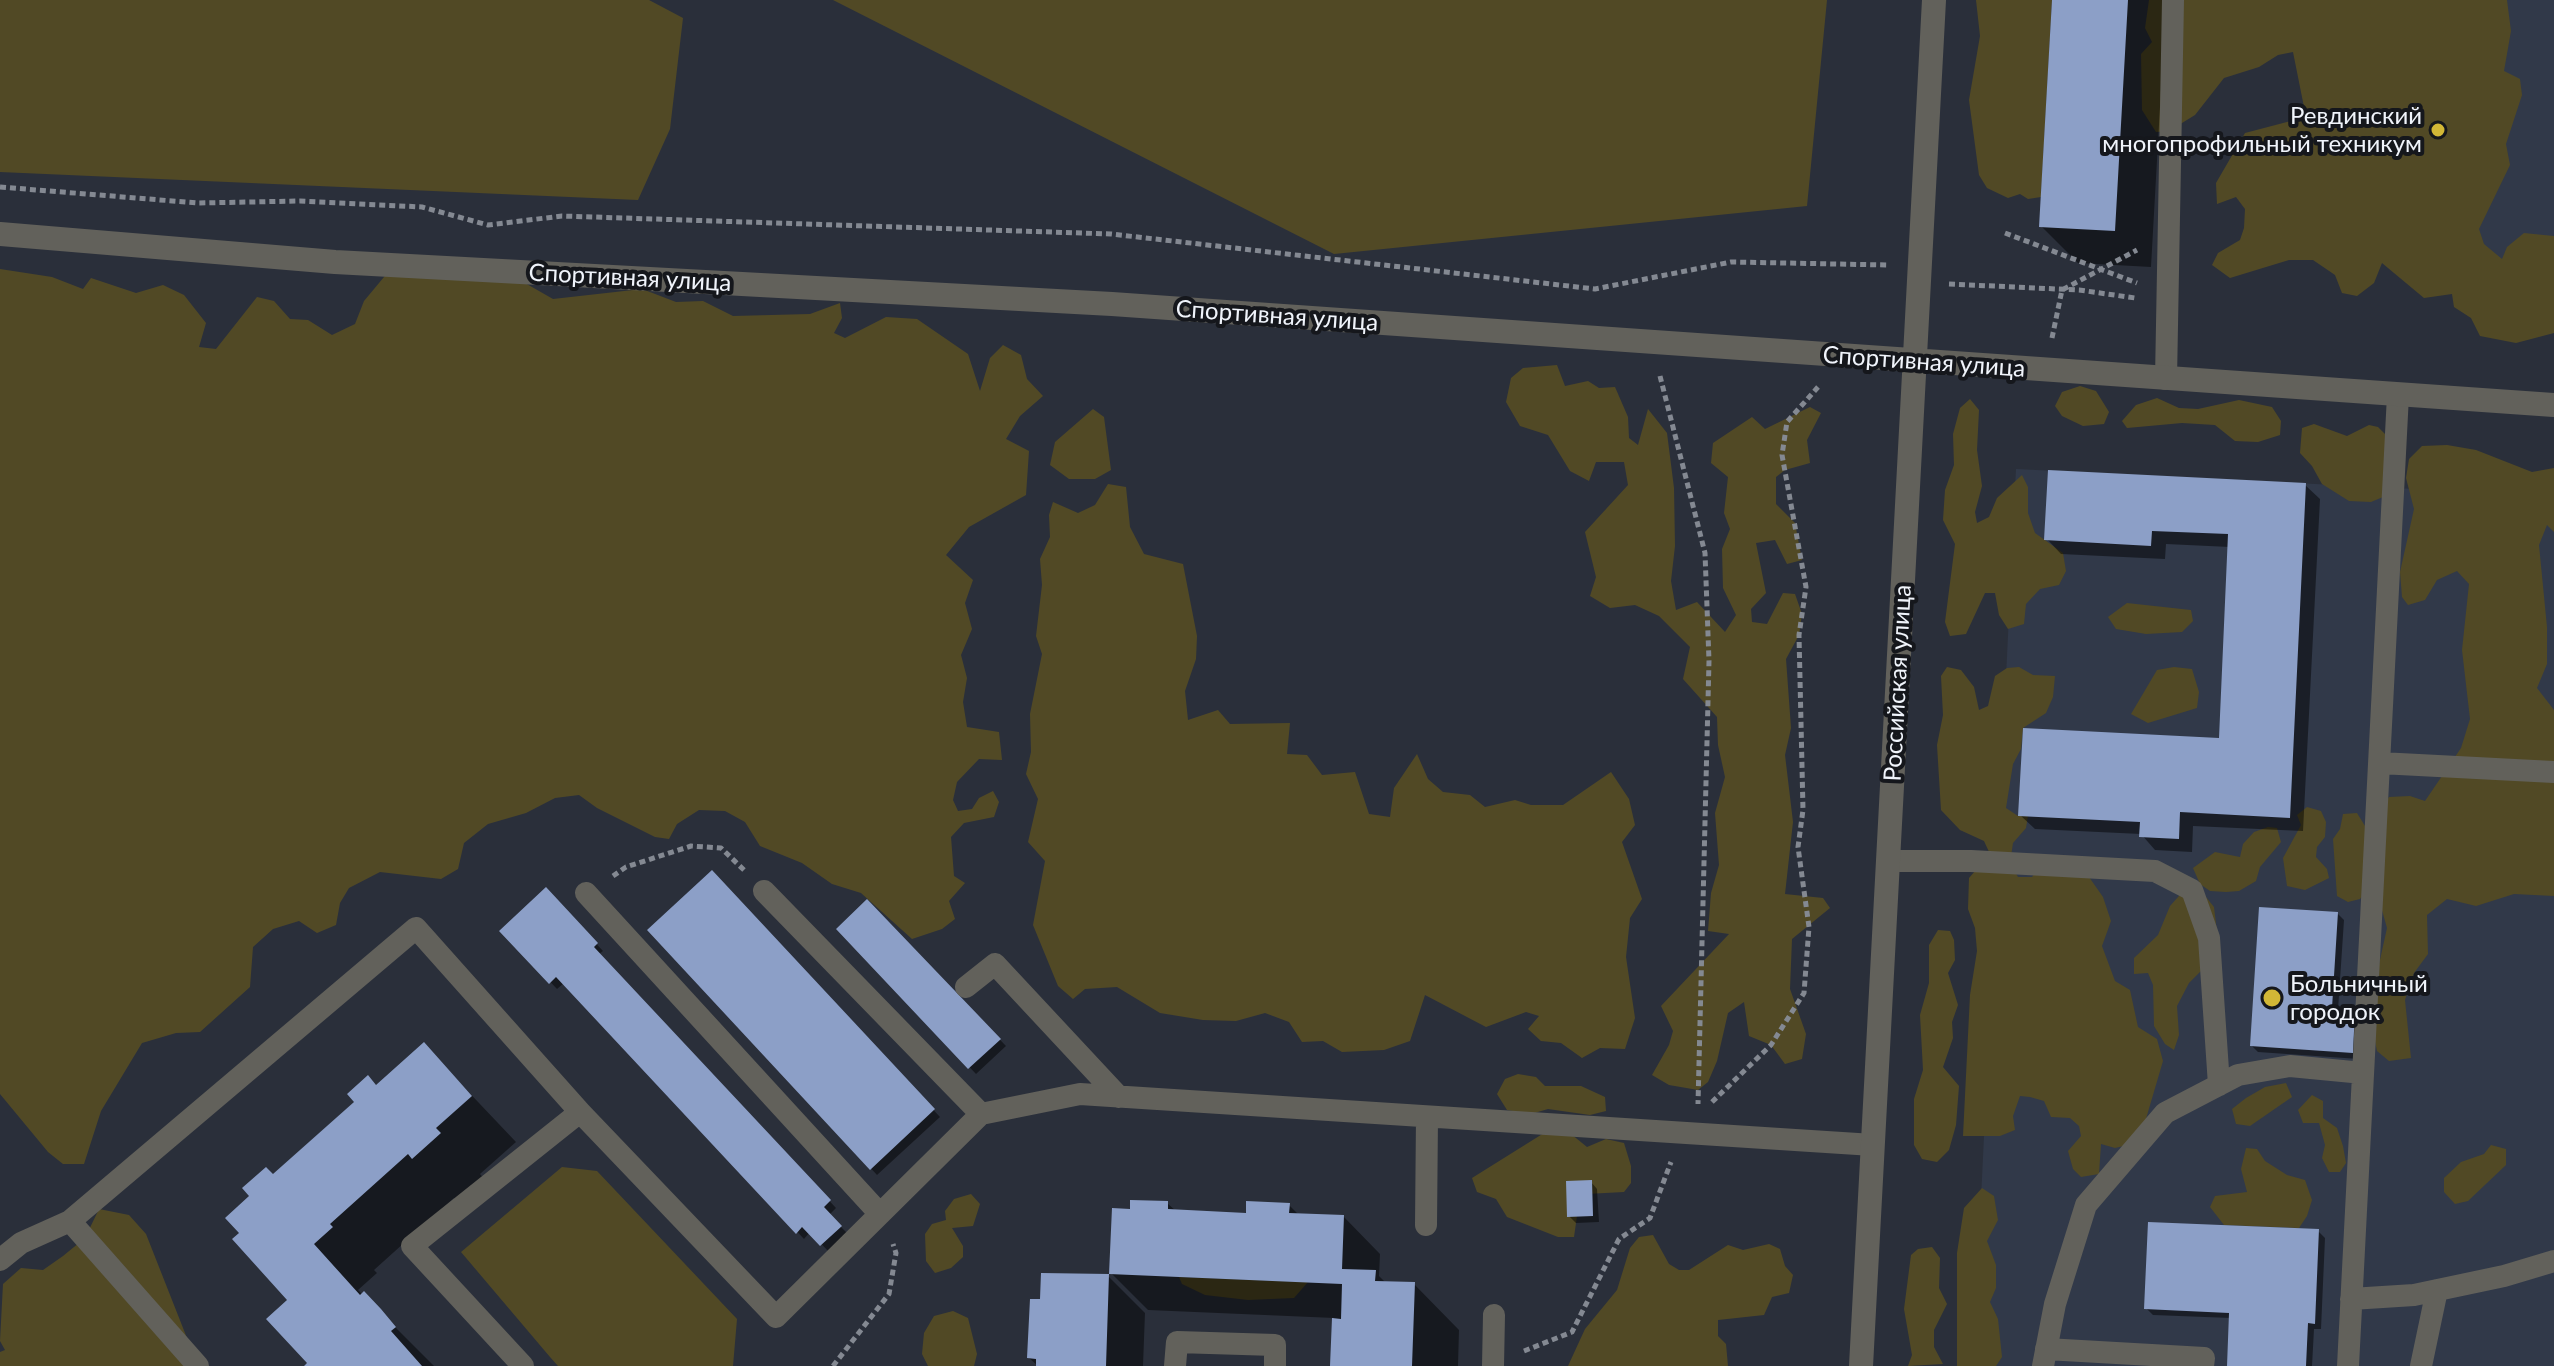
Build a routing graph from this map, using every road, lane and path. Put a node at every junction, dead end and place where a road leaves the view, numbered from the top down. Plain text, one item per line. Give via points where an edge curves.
1 (1934, 0) edge
2 (2173, 0) edge
3 (0, 187) edge
4 (2167, 228) junction
5 (2005, 233) dead end
6 (0, 234) edge
7 (2104, 269) junction
8 (1917, 274) junction
9 (2062, 290) junction
10 (2168, 303) junction
11 (1662, 343) junction
12 (1839, 356) junction
13 (1913, 361) junction
14 (2042, 371) junction
15 (2166, 379) junction
16 (2398, 395) junction
17 (2554, 405) edge
18 (2380, 763) junction
19 (2554, 772) edge
20 (1890, 861) junction
21 (764, 891) joint
22 (586, 893) joint
23 (966, 987) dead end
24 (2363, 1073) junction
25 (2219, 1085) junction
26 (1119, 1097) junction
27 (580, 1112) junction
28 (981, 1114) junction
29 (1427, 1117) junction
30 (1690, 1125) junction
31 (1873, 1145) junction
32 (880, 1214) junction
33 (70, 1221) junction
34 (1426, 1225) dead end
35 (0, 1260) edge
36 (2554, 1261) edge
37 (2437, 1290) junction
38 (2351, 1299) junction
39 (1494, 1315) dead end
40 (2045, 1358) edge
41 (1493, 1364) edge
42 (198, 1366) edge
43 (523, 1366) edge
44 (833, 1366) edge
45 (1175, 1366) edge
46 (1275, 1366) edge
47 (1861, 1366) edge
48 (2203, 1366) edge
49 (2348, 1366) edge
50 (2421, 1366) edge

1 - 8 street, Российская улица
2 - 4 lane
3 - 8 path via 198,203 422,207 488,225 562,216 1111,234 1595,289 1731,262
4 - 7 path
4 - 10 lane
5 - 7 path
6 - 11 street, Спортивная улица via 335,262 1112,304
7 - 9 path
7 - 10 path
8 - 9 path
8 - 13 street, Российская улица
9 - 10 path
9 - 14 path
10 - 15 lane
11 - 12 street, Спортивная улица
11 - 30 path via 1660,376 1705,553 1709,661
12 - 13 street, Спортивная улица
12 - 30 path via 1787,422 1782,455 1806,587 1799,635 1803,810 1798,847 1809,927 1804,993 1771,1045
13 - 14 street, Спортивная улица
13 - 20 street, Российская улица
14 - 15 street, Спортивная улица
15 - 16 street, Спортивная улица
16 - 17 street, Спортивная улица
16 - 18 lane
18 - 19 lane
18 - 24 lane
20 - 25 lane via 2155,871 2192,890 2209,938
20 - 31 street, Российская улица
21 - 22 path via 721,848 691,846 626,867
21 - 28 lane
22 - 32 lane
23 - 26 lane via 995,964
24 - 25 lane via 2290,1066 2238,1075
24 - 38 lane
25 - 40 lane via 2165,1113 2086,1205 2055,1304
26 - 28 lane via 1080,1094
26 - 29 lane
27 - 32 lane via 776,1317
27 - 33 lane via 416,928
27 - 43 lane via 412,1246
28 - 32 lane
29 - 30 lane
29 - 34 lane
30 - 31 lane
30 - 41 path via 1650,1218 1619,1239 1572,1332
31 - 47 street, Российская улица
32 - 44 path via 896,1253 889,1294
33 - 35 lane via 21,1243
33 - 42 lane
36 - 37 lane
37 - 38 lane
37 - 50 lane
38 - 49 lane
39 - 41 lane
40 - 48 lane via 2204,1358
45 - 46 lane via 1177,1342 1275,1345

